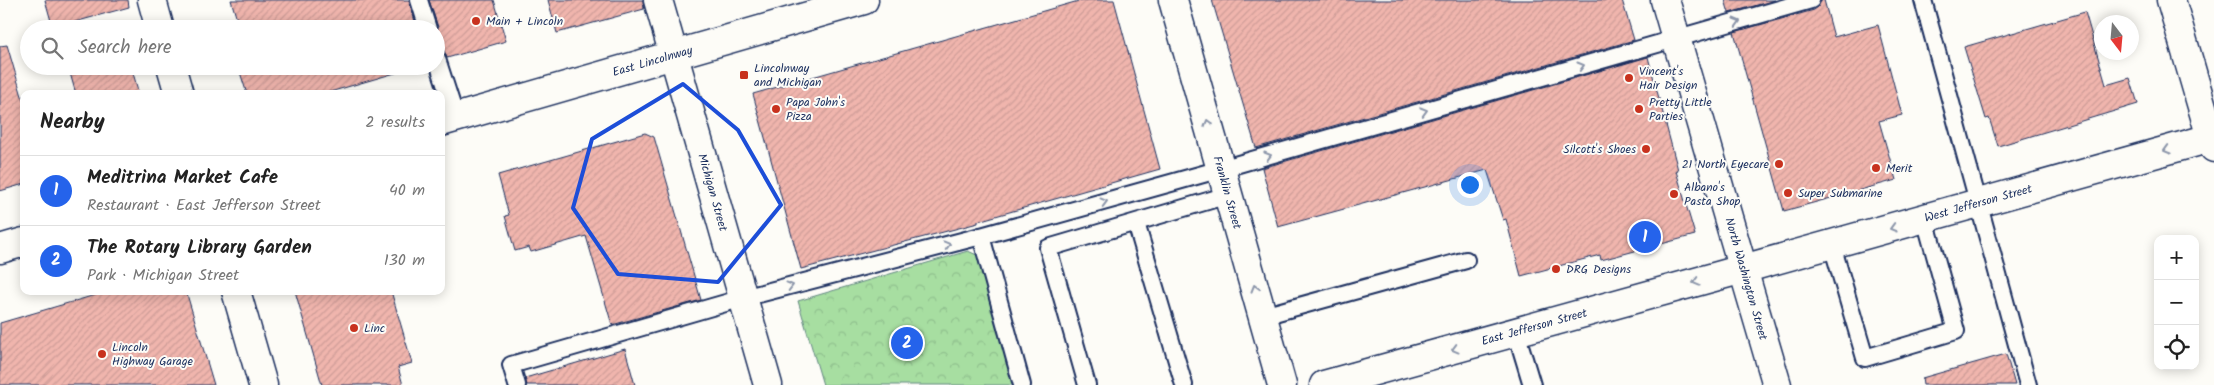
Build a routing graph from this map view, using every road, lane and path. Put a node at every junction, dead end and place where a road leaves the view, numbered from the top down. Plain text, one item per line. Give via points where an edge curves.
1 (152, 0) edge
2 (419, 0) edge
3 (658, 0) edge
4 (864, 0) edge
5 (1173, 0) edge
6 (1665, 0) edge
7 (1811, 0) edge
8 (1923, 0) edge
9 (2171, 0) edge
10 (158, 20) edge
11 (425, 20) edge
12 (1677, 39) junction
13 (674, 55) junction
14 (174, 75) edge
15 (440, 75) edge
16 (178, 90) edge
17 (442, 90) edge
18 (445, 104) edge
19 (448, 120) edge
20 (2213, 141) edge
21 (1225, 182) junction
22 (1978, 204) junction
23 (1925, 219) junction
24 (1136, 223) junction
25 (981, 236) junction
26 (20, 243) edge
27 (1832, 246) junction
28 (0, 249) edge
29 (1466, 260) dead end
30 (1743, 269) junction
31 (237, 295) edge
32 (743, 298) junction
33 (1263, 316) junction
34 (1516, 332) junction
35 (263, 385) edge
36 (517, 385) edge
37 (768, 385) edge
38 (1022, 385) edge
39 (1087, 385) edge
40 (1184, 385) edge
41 (1282, 385) edge
42 (1324, 385) edge
43 (1532, 385) edge
44 (1777, 385) edge
45 (2028, 385) edge

1 - 10 main road
2 - 11 lane
3 - 13 main road, Michigan Street
4 - 13 main road, East Lincolnway
21 -> 5 main road, Franklin Street
6 - 12 main road, North Washington Street
12 -> 7 lane
8 - 22 lane
9 - 20 main road
21 -> 12 lane
12 - 30 main road, North Washington Street
13 - 19 main road, East Lincolnway
13 - 32 main road, Michigan Street
14 - 16 main road
15 - 17 lane
18 - 19 lane
20 -> 22 main road, West Jefferson Street
21 - 24 lane
25 -> 21 lane
33 -> 21 main road, Franklin Street
22 - 23 main road, West Jefferson Street
22 - 45 lane
23 -> 27 main road, West Jefferson Street
23 - 27 lane via 1956,331 1865,358
24 - 39 lane via 1048,248
24 - 40 lane
32 -> 25 lane
25 - 38 lane
26 - 28 main road
27 - 30 main road, West Jefferson Street
29 - 33 lane
30 -> 34 main road, East Jefferson Street
30 - 44 main road, North Washington Street
31 - 35 main road
32 - 36 lane via 511,365
32 - 37 main road, Michigan Street
33 - 41 main road, Franklin Street
34 -> 42 main road, East Jefferson Street
34 - 43 lane

